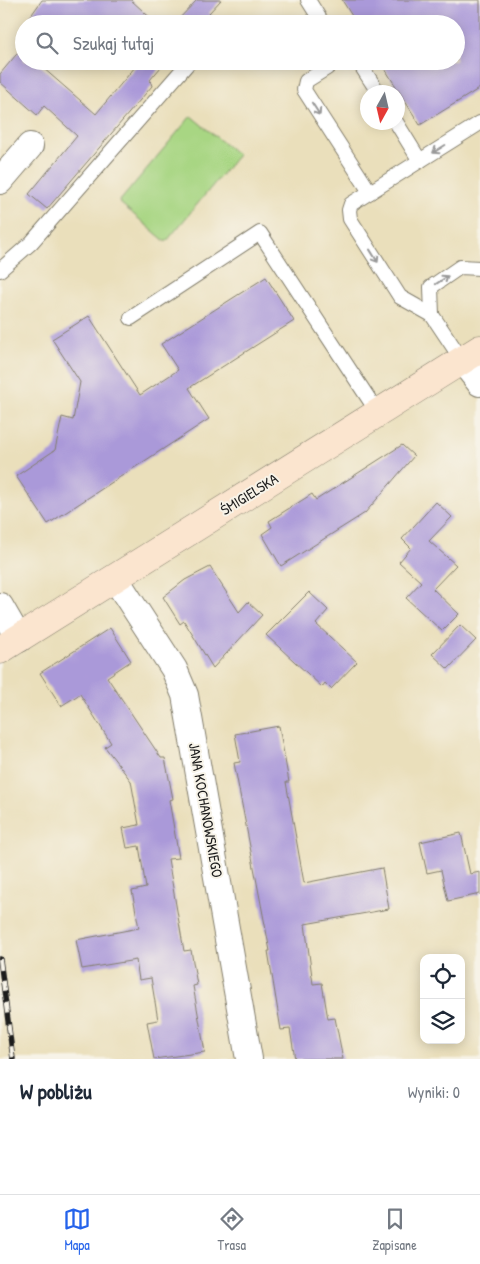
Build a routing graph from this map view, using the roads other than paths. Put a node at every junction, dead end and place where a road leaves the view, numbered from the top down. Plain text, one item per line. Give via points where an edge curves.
1 (308, 0) edge
2 (317, 15) edge
3 (182, 70) edge
4 (320, 70) edge
5 (364, 70) edge
6 (373, 85) edge
7 (480, 123) edge
8 (401, 130) edge
9 (30, 146) dead end
10 (420, 161) junction
11 (0, 181) edge
12 (370, 192) junction
13 (480, 268) edge
14 (0, 270) edge
15 (432, 315) junction
16 (131, 318) dead end
17 (471, 355) edge
18 (480, 383) edge
19 (378, 413) junction
20 (116, 578) junction
21 (0, 606) edge
22 (9, 645) edge
23 (249, 1059) edge

1 - 2 lane
3 - 14 lane via 31,244
4 -> 12 lane via 306,80 304,90
5 - 6 lane
7 -> 10 lane
8 - 10 lane
9 - 11 street
10 - 12 lane
12 -> 15 lane via 351,204 350,218 400,297
15 -> 13 lane via 431,287 460,267
15 - 17 lane
16 - 19 lane via 260,233
17 - 18 street
17 - 19 street, ŚMIGIELSKA
19 - 20 street, ŚMIGIELSKA
20 - 22 street, ŚMIGIELSKA
20 - 23 street, JANA KOCHANOWSKIEGO via 174,669 185,695
21 - 22 street, ŚMIGIELSKA

